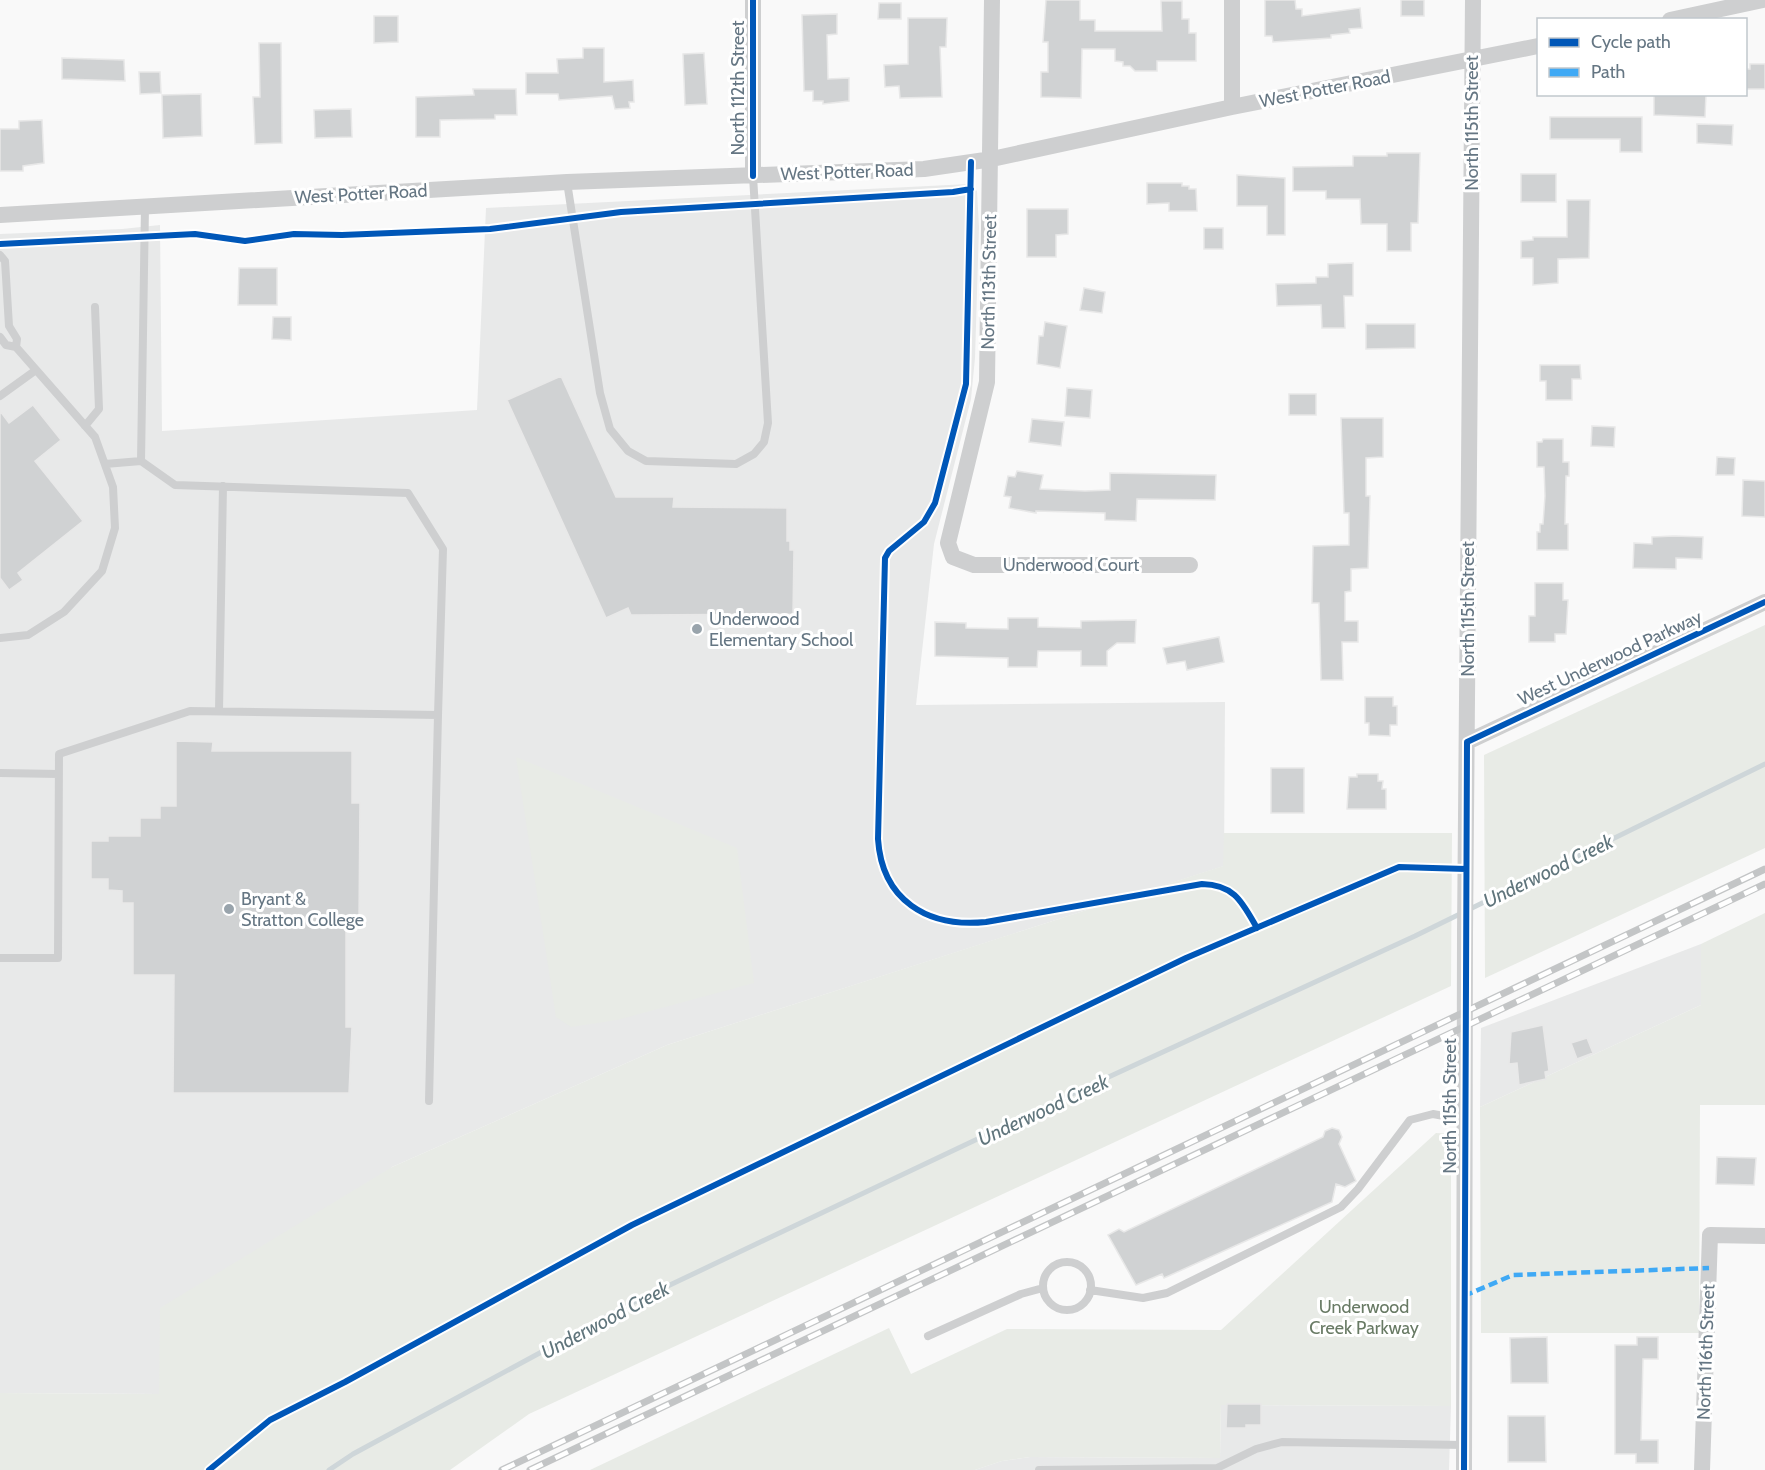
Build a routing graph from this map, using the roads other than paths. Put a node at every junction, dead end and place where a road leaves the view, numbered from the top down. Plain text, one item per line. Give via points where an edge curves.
1 (753, 0) edge
2 (992, 0) edge
3 (1233, 0) edge
4 (1473, 0) edge
5 (1763, 0) edge
6 (1704, 6) edge
7 (1675, 18) edge
8 (1537, 46) edge
9 (1473, 60) junction
10 (1232, 107) junction
11 (992, 159) junction
12 (753, 176) junction
13 (567, 182) junction
14 (145, 206) junction
15 (0, 215) edge
16 (0, 255) edge
17 (95, 307) dead end
18 (0, 337) edge
19 (16, 347) junction
20 (36, 370) junction
21 (0, 396) edge
22 (85, 426) junction
23 (141, 461) junction
24 (105, 464) junction
25 (223, 486) junction
26 (953, 557) joint
27 (1190, 565) dead end
28 (1765, 602) edge
29 (0, 638) edge
30 (219, 711) junction
31 (438, 715) junction
32 (1467, 742) junction
33 (0, 773) edge
34 (59, 774) junction
35 (0, 958) edge
36 (429, 1101) dead end
37 (1464, 1120) junction
38 (1765, 1236) edge
39 (1043, 1288) junction
40 (1090, 1290) junction
41 (928, 1336) dead end
42 (1464, 1445) junction
43 (1217, 1469) edge
44 (1039, 1470) edge
45 (1464, 1470) edge
46 (1702, 1470) edge

1 - 12 street, North 112th Street
2 - 11 street, North 113th Street
3 - 10 street
4 - 9 street, North 115th Street
5 - 6 street
6 - 7 street
8 - 9 street, West Potter Road
9 - 10 street, West Potter Road
9 - 32 street, North 115th Street
10 - 11 street, West Potter Road
11 - 12 street, West Potter Road via 924,170
11 - 26 street, North 113th Street via 987,382 948,543
12 - 13 street, West Potter Road
12 - 13 lane via 768,423 764,442 754,454 736,464 646,461 628,451 610,429 600,393
13 - 14 street, West Potter Road
14 - 15 street, West Potter Road
14 - 23 lane
16 - 19 lane via 5,261 9,326 17,339
17 - 22 lane via 99,410
18 - 19 lane via 6,345
19 - 20 lane
20 - 21 lane
20 - 22 lane
22 - 24 lane via 95,437
23 - 24 lane
23 - 25 lane via 176,485
24 - 29 lane via 113,487 115,528 102,571 64,612 28,635
25 - 30 lane
25 - 31 lane via 408,493 443,549
26 - 27 street, Underwood Court via 974,565
28 - 32 street, West Underwood Parkway
30 - 31 lane
30 - 34 lane via 190,711 59,754
31 - 36 lane
32 - 37 street, North 115th Street
33 - 34 lane
34 - 35 lane via 58,958
37 - 40 lane via 1433,1114 1410,1120 1341,1207 1167,1293 1143,1298
37 - 42 street, North 115th Street
38 - 46 street, North 116th Street via 1710,1235
39 - 40 lane via 1051,1305 1064,1310 1084,1303
39 - 40 lane via 1043,1279 1052,1267 1069,1262 1085,1270
39 - 41 lane
42 - 43 lane via 1282,1442 1256,1449
42 - 45 street, North 115th Street
43 - 44 lane

